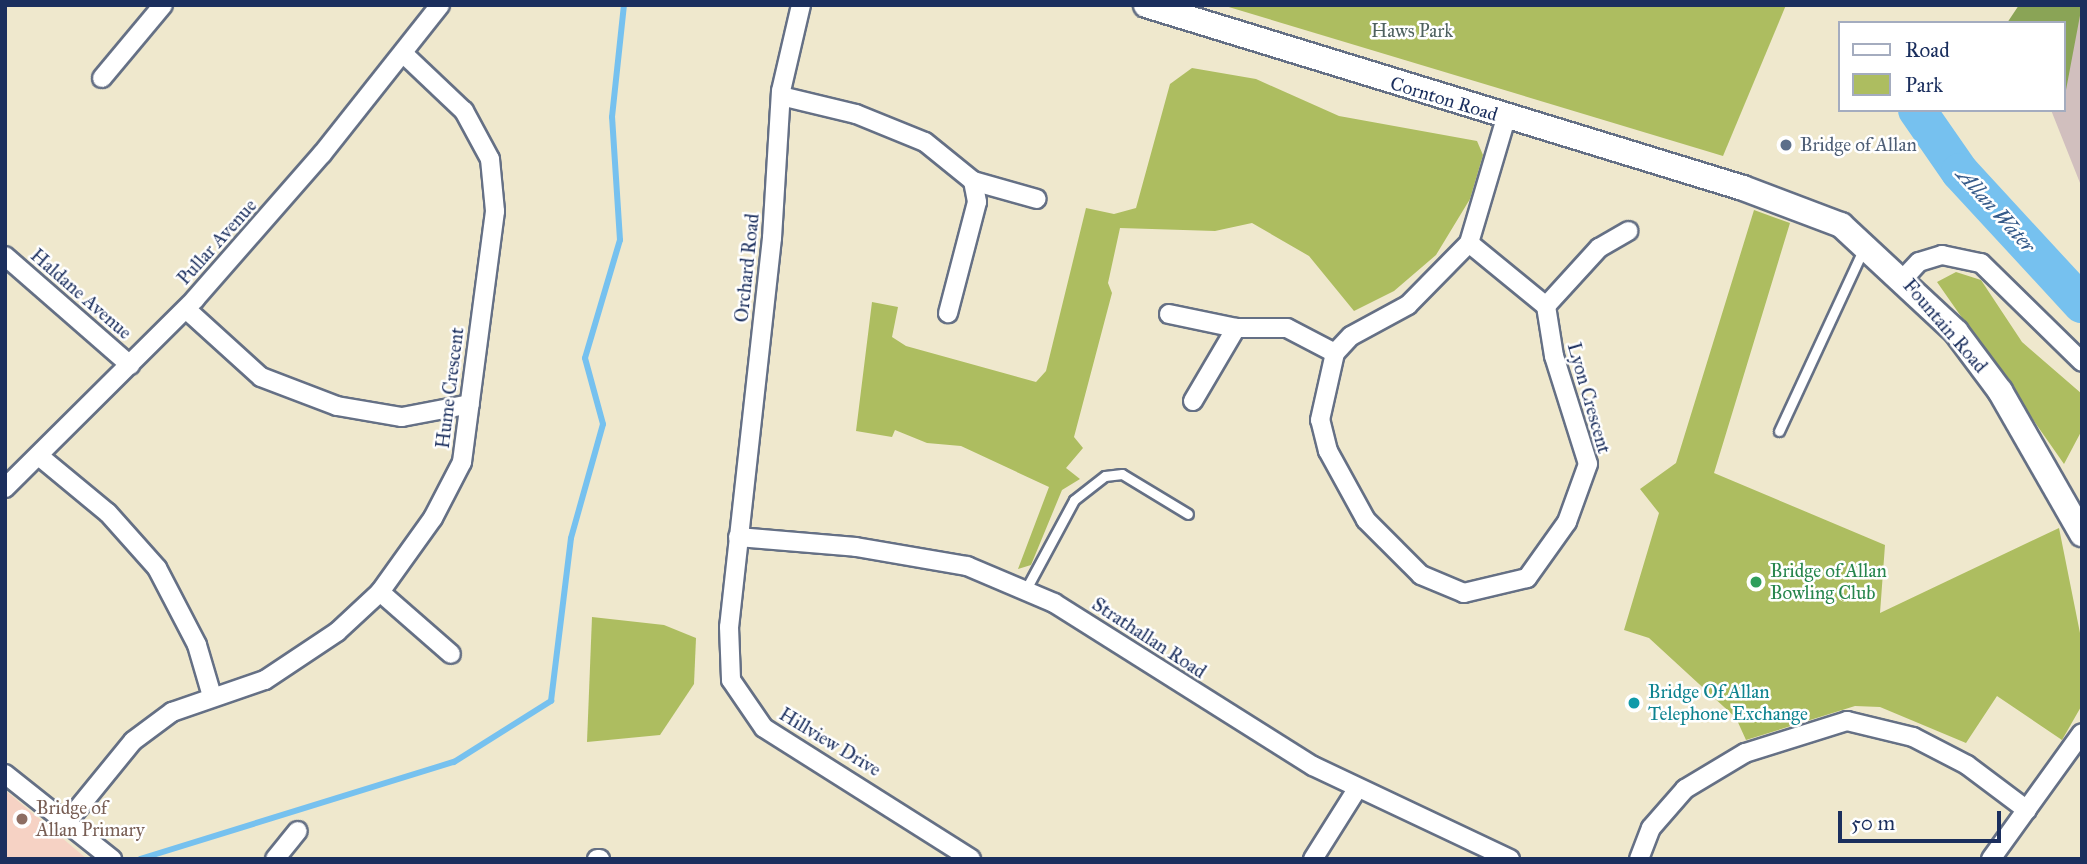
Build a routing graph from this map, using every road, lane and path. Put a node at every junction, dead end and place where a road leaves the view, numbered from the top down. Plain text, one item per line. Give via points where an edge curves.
1 (163, 5) edge
2 (440, 5) edge
3 (801, 5) edge
4 (1146, 5) edge
5 (404, 54) junction
6 (102, 78) dead end
7 (781, 96) junction
8 (1506, 118) junction
9 (973, 181) junction
10 (1743, 188) joint
11 (1037, 199) dead end
12 (1629, 232) dead end
13 (1469, 243) junction
14 (1865, 246) junction
15 (5, 256) edge
16 (1904, 278) junction
17 (1546, 306) junction
18 (186, 309) junction
19 (948, 313) dead end
20 (1169, 314) dead end
21 (1236, 328) junction
22 (1335, 353) junction
23 (2082, 362) edge
24 (130, 365) junction
25 (1193, 401) dead end
26 (470, 404) junction
27 (1779, 430) dead end
28 (39, 456) junction
29 (5, 488) edge
30 (2075, 511) edge
31 (1188, 514) dead end
32 (2082, 534) edge
33 (738, 537) junction
34 (1026, 591) junction
35 (380, 592) junction
36 (451, 654) dead end
37 (212, 696) junction
38 (2082, 733) edge
39 (5, 775) edge
40 (1356, 789) junction
41 (2027, 810) junction
42 (67, 822) junction
43 (298, 831) dead end
44 (112, 859) edge
45 (275, 859) edge
46 (971, 859) edge
47 (1314, 859) edge
48 (1510, 859) edge
49 (1639, 859) edge
50 (1991, 859) edge

1 - 6 street
2 - 5 street, Pullar Avenue
3 - 7 street, Orchard Road
4 - 8 main road, Cornton Road
5 - 18 street, Pullar Avenue
5 - 26 street, Hume Crescent via 464,111 490,159 495,211
7 - 9 street via 856,114 925,142
7 - 33 street, Orchard Road via 772,238
8 - 10 main road, Cornton Road
8 - 13 street
9 - 11 street
9 - 19 street via 977,202
10 - 14 main road, Fountain Road via 1841,225
12 - 17 street via 1599,248
13 - 17 street
13 - 22 street via 1408,304 1351,336
14 - 16 main road, Fountain Road
14 - 27 lane
15 - 24 street, Haldane Avenue
16 - 23 street via 1919,262 1942,255 1981,263
16 - 30 main road, Fountain Road via 2000,391
17 - 22 street, Lyon Crescent via 1554,356 1588,464 1567,522 1527,578 1464,593 1421,575 1366,520 1347,486 1320,420
18 - 24 street, Pullar Avenue
18 - 26 street via 261,377 337,406 402,417
20 - 21 street
21 - 22 street via 1287,328
21 - 25 street
24 - 28 street, Pullar Avenue
26 - 35 street, Hume Crescent via 462,462 433,517
28 - 29 street, Pullar Avenue
28 - 37 street via 108,513 157,568 197,645
30 - 32 main road, Fountain Road
31 - 34 lane via 1122,474 1105,476 1074,500
33 - 34 street, Strathallan Road via 856,547 967,566
33 - 46 street, Hillview Drive via 729,627 731,680 743,705 764,728
34 - 40 street, Strathallan Road
35 - 36 street
35 - 37 street, Hume Crescent via 337,632 265,680
37 - 42 street, Hume Crescent via 172,712 133,741
38 - 41 street
39 - 42 street
40 - 47 street
40 - 48 street, Strathallan Road
41 - 49 street via 1967,765 1913,737 1847,721 1756,748 1685,789 1651,828
41 - 50 street
42 - 44 street
43 - 45 street

